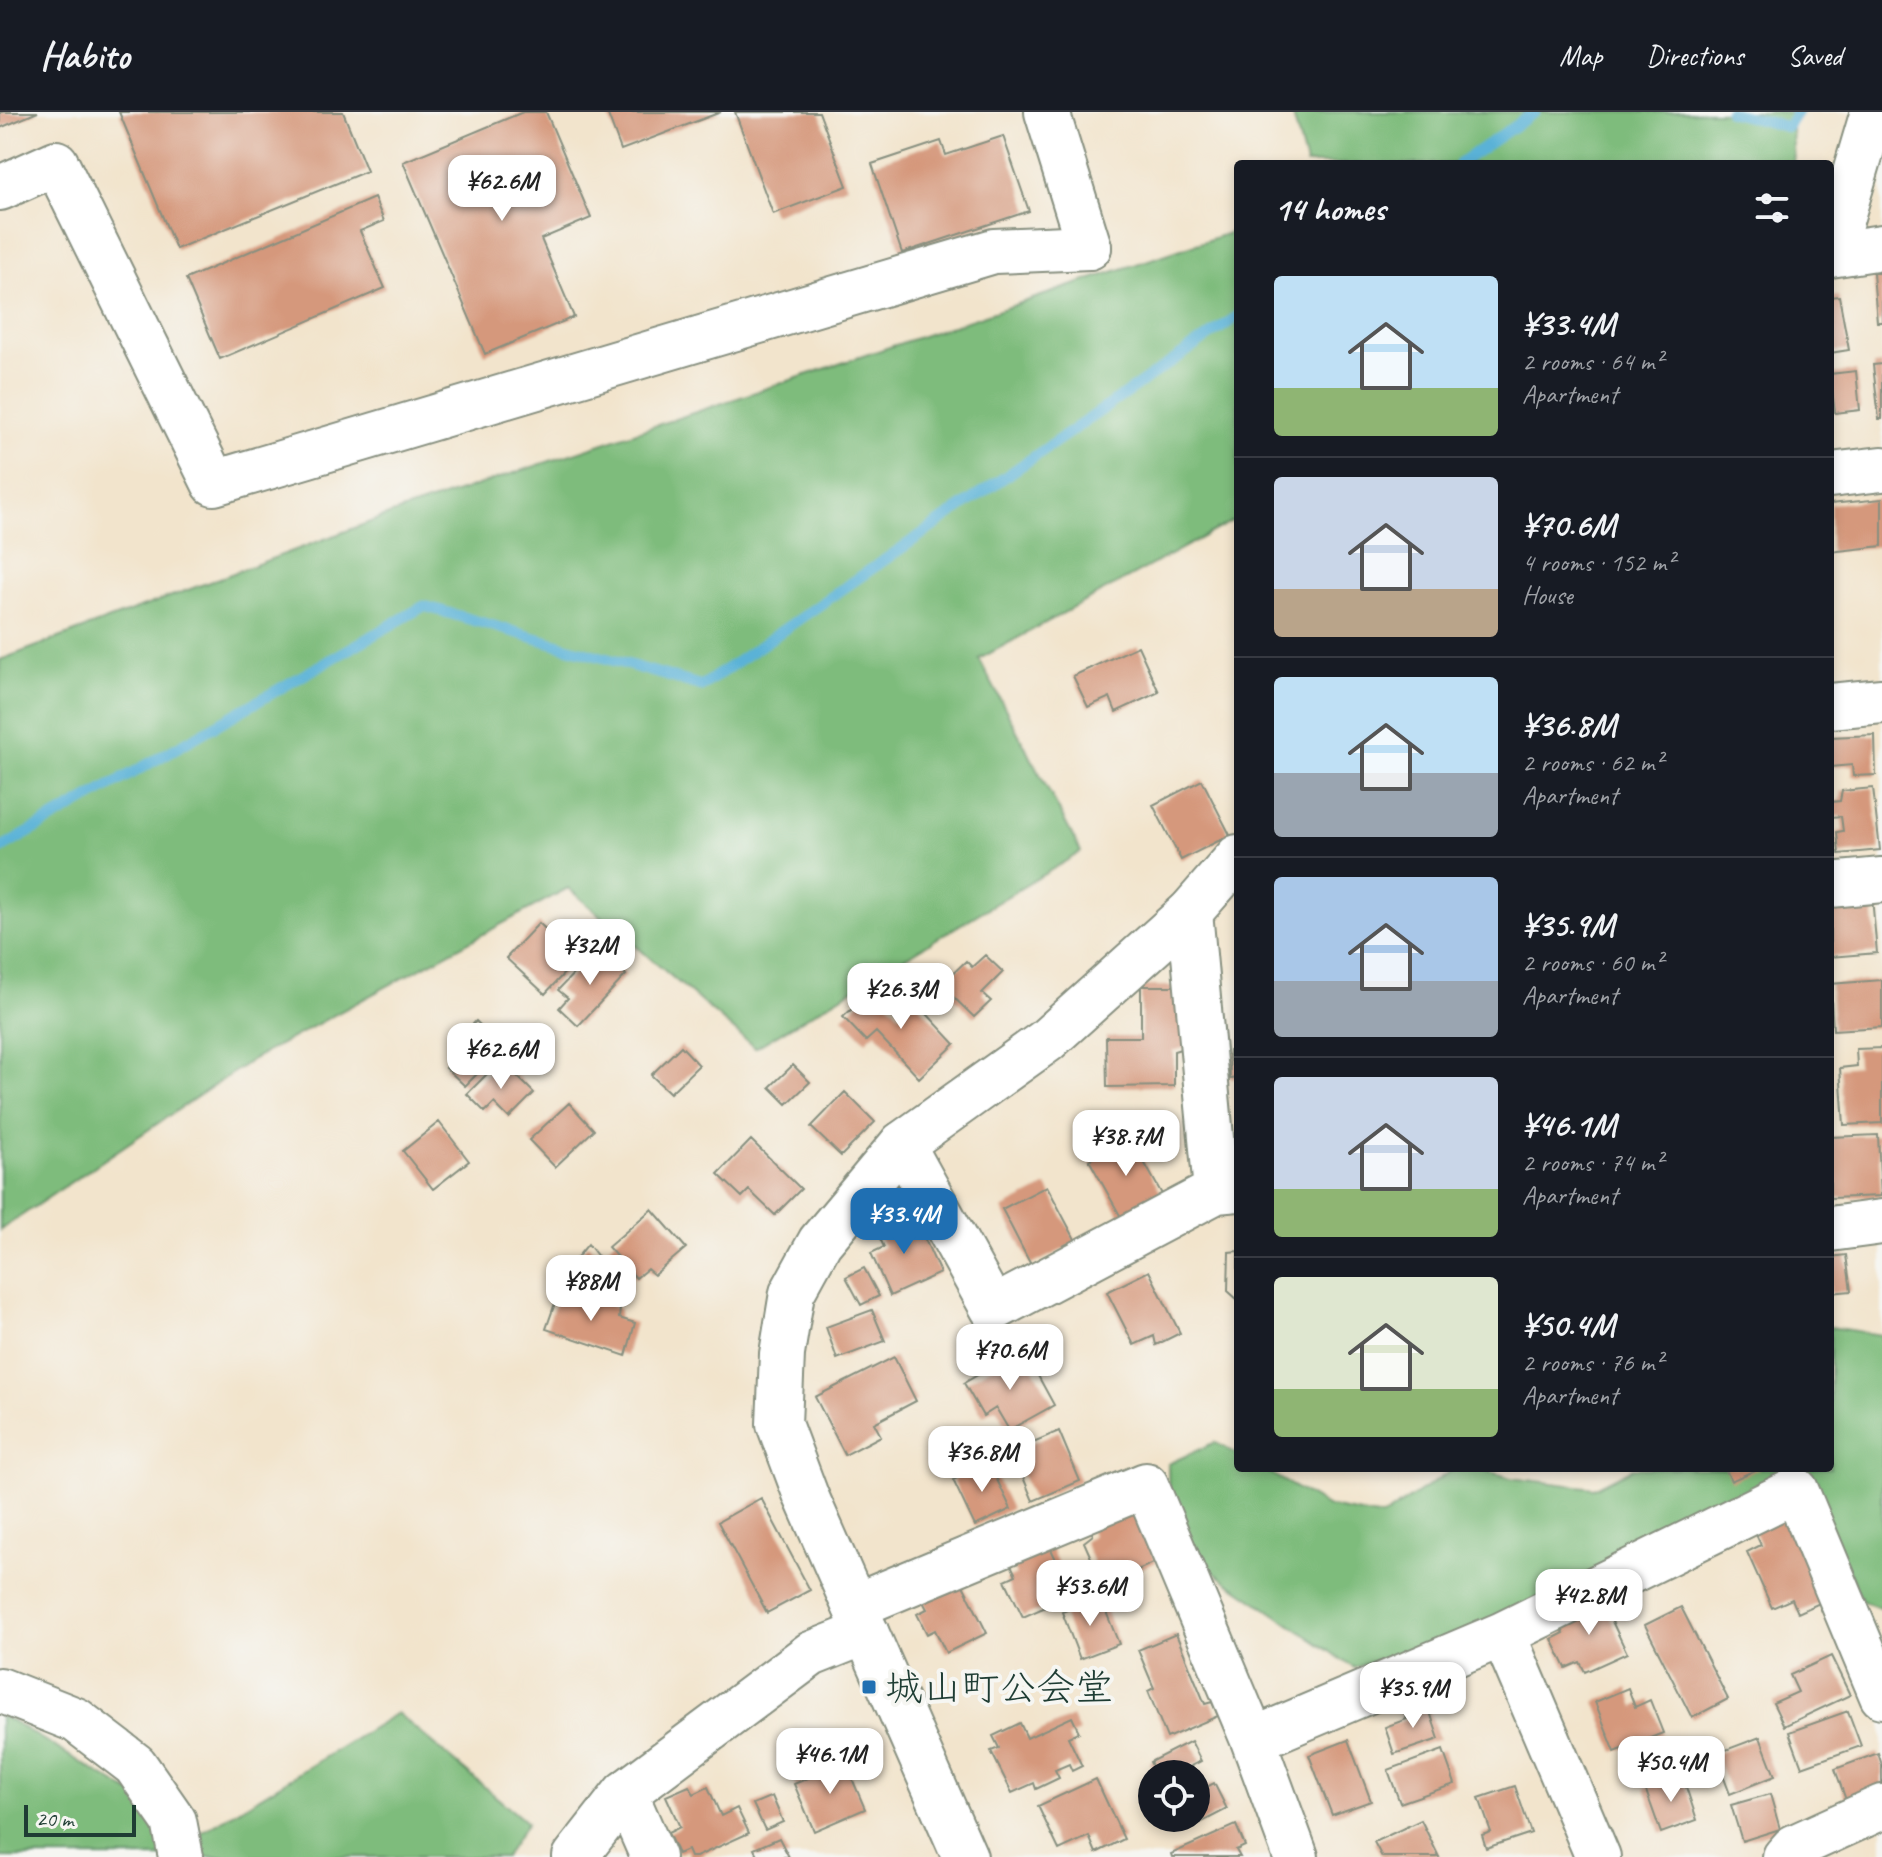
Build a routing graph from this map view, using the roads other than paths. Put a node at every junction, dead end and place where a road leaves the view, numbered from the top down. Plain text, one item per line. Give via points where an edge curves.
1 (1047, 112) edge
2 (1873, 112) edge
3 (0, 188) edge
4 (1834, 244) edge
5 (1882, 247) edge
6 (1834, 254) edge
7 (1882, 469) edge
8 (1834, 475) edge
9 (1882, 701) edge
10 (1834, 706) edge
11 (1234, 862) edge
12 (1882, 880) edge
13 (1834, 885) edge
14 (1190, 912) junction
15 (902, 1144) junction
16 (1227, 1190) edge
17 (1882, 1222) edge
18 (1834, 1228) edge
19 (861, 1619) junction
20 (1503, 1634) junction
21 (0, 1690) edge
22 (1882, 1696) edge
23 (1253, 1740) junction
24 (625, 1793) junction
25 (1882, 1807) edge
26 (181, 1857) edge
27 (575, 1857) edge
28 (653, 1857) edge
29 (965, 1857) edge
30 (1296, 1857) edge
31 (1598, 1857) edge
32 (1785, 1857) edge

1 - 3 street via 1089,247 994,251 214,483 56,163
2 - 4 street
5 - 6 street
7 - 8 street
9 - 10 street
11 - 14 street
12 - 13 street
14 - 15 street via 1046,1041
14 - 16 street
15 - 16 street via 993,1309
15 - 19 street via 820,1242 792,1293 782,1354 779,1424
17 - 18 street
19 - 23 street via 1146,1485
19 - 24 street
19 - 29 street
20 - 22 street via 1796,1490
20 - 23 street
20 - 31 street
21 - 26 street via 76,1720 135,1765 174,1821
23 - 30 street
24 - 27 street
24 - 28 street
25 - 32 street via 1794,1847

